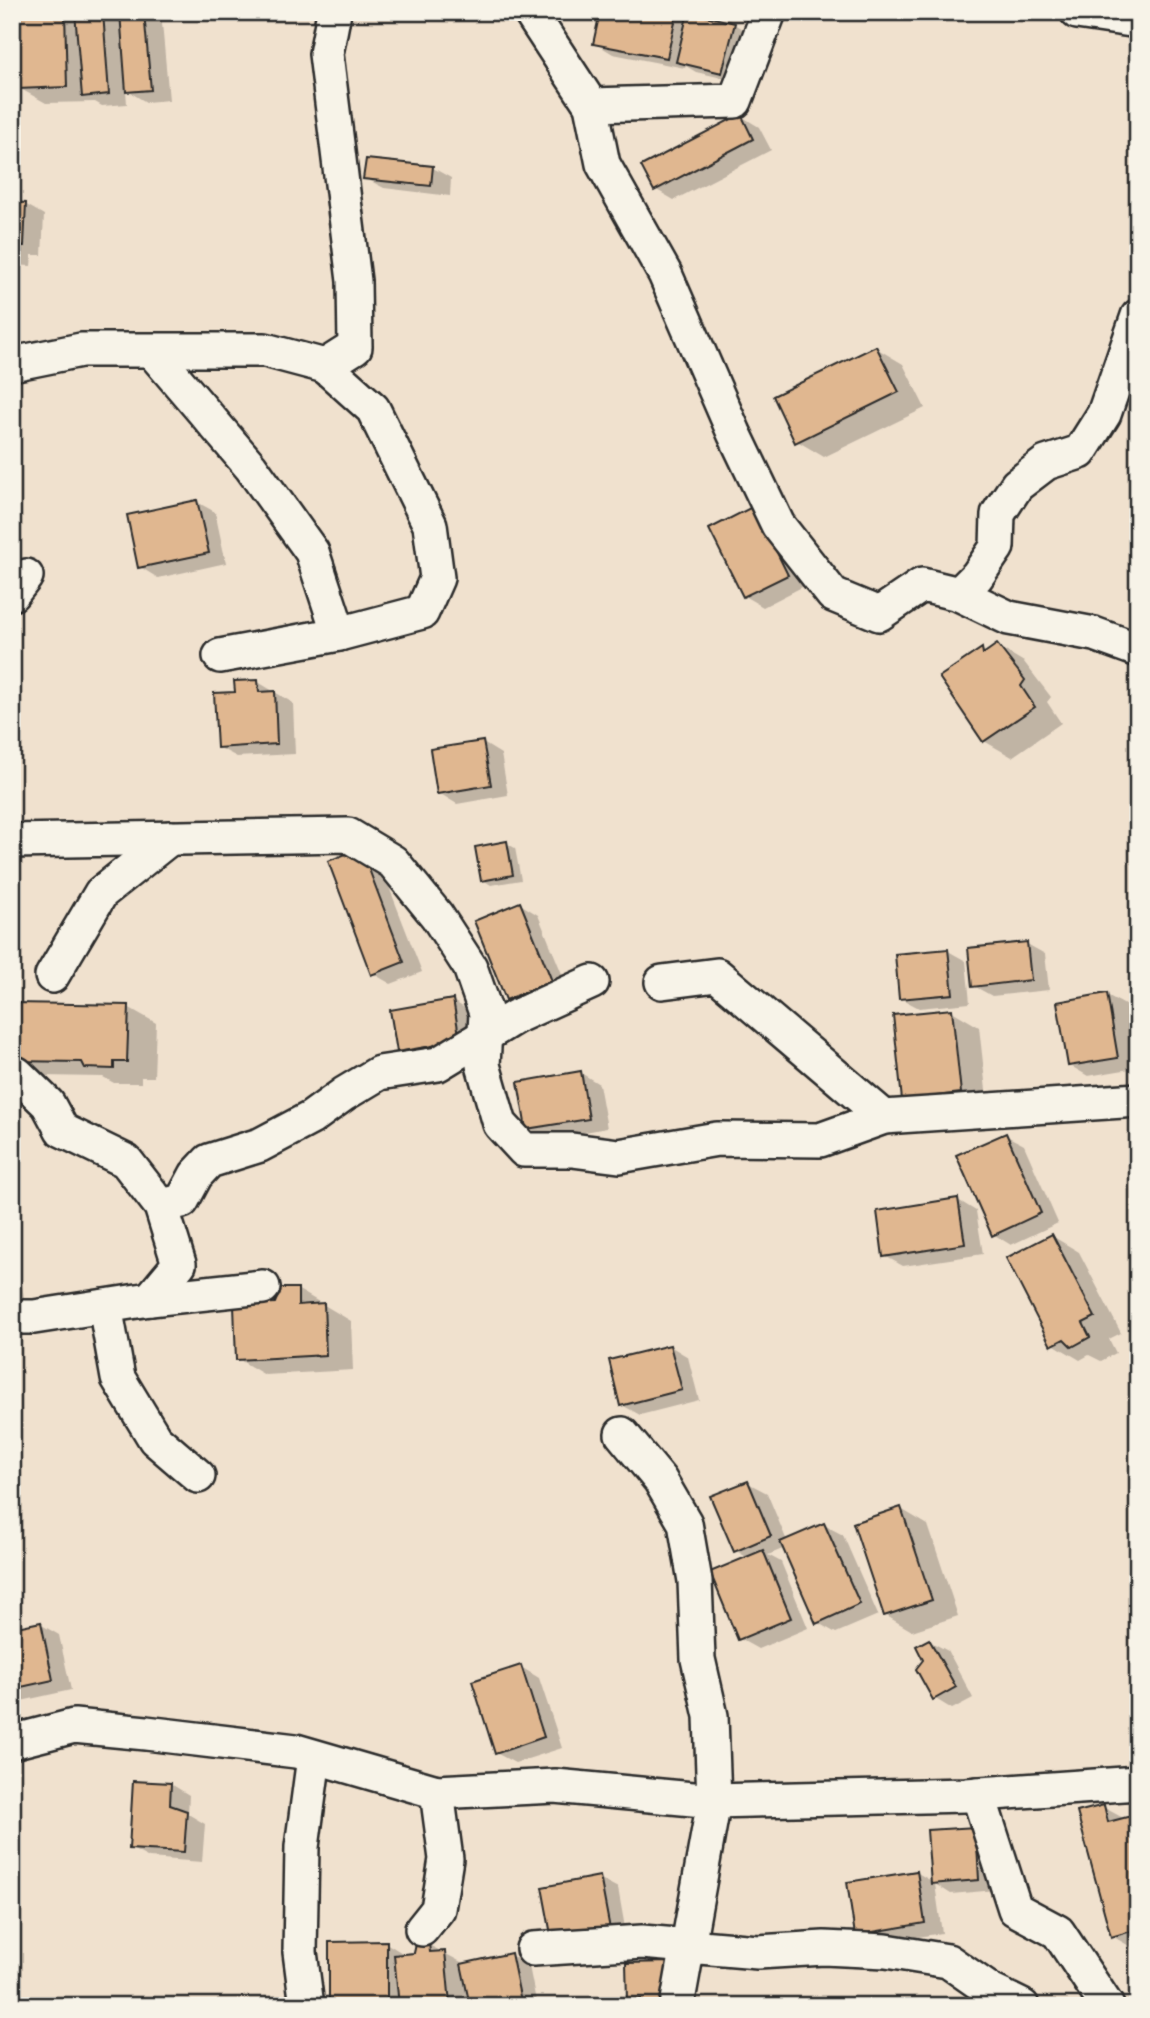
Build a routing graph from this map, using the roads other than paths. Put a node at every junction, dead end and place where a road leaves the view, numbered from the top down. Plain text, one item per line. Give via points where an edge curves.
1 (334, 12) edge
2 (530, 12) edge
3 (769, 12) edge
4 (1077, 12) edge
5 (1138, 21) edge
6 (591, 105) junction
7 (1138, 316) edge
8 (152, 351) junction
9 (12, 364) edge
10 (326, 366) junction
11 (959, 594) junction
12 (339, 634) junction
13 (1138, 650) edge
14 (220, 656) dead end
15 (170, 838) junction
16 (12, 841) edge
17 (52, 976) dead end
18 (592, 982) dead end
19 (662, 982) dead end
20 (485, 1035) junction
21 (12, 1074) edge
22 (1138, 1100) edge
23 (884, 1117) junction
24 (161, 1206) junction
25 (263, 1287) dead end
26 (150, 1299) junction
27 (105, 1306) junction
28 (12, 1317) edge
29 (622, 1434) dead end
30 (198, 1476) dead end
31 (12, 1742) edge
32 (314, 1757) junction
33 (1138, 1783) edge
34 (437, 1792) junction
35 (978, 1794) junction
36 (714, 1801) junction
37 (422, 1929) dead end
38 (688, 1945) junction
39 (533, 1949) dead end
40 (307, 2006) edge
41 (677, 2006) edge
42 (1022, 2006) edge
43 (1108, 2006) edge

1 - 10 street via 326,54 354,281 355,347
2 - 6 street
3 - 6 street via 735,102
4 - 5 street
6 - 11 street via 604,164 665,274 778,526 833,595 879,614 922,585
7 - 11 street via 1104,414 1080,452 1046,463 1017,485 998,514 997,547
8 - 9 street via 81,350
8 - 10 street via 265,350
8 - 12 street via 251,467 312,552
10 - 12 street via 373,409 429,525 437,578 422,612
11 - 13 street via 1009,618 1094,634
12 - 14 street
15 - 16 street
15 - 17 street via 101,893
15 - 20 street via 348,835 393,862 470,967 486,1013
18 - 20 street
19 - 23 street via 717,975
20 - 23 street via 483,1065 500,1124 524,1150 619,1156 717,1139 820,1140
20 - 24 street via 438,1064 379,1073 260,1145 209,1161 182,1200
21 - 24 street via 48,1104 62,1130 126,1161
22 - 23 street
24 - 26 street via 179,1264
25 - 26 street
26 - 27 street
27 - 28 street
27 - 30 street via 118,1378 155,1439
29 - 36 street via 660,1480 685,1522 695,1581 698,1658 711,1716
31 - 32 street via 74,1726 296,1751
32 - 34 street
32 - 40 street via 302,1847 300,1952
33 - 35 street
34 - 36 street via 555,1786
34 - 37 street via 446,1859 438,1909
35 - 36 street
35 - 43 street via 1015,1909 1058,1932
36 - 38 street
38 - 39 street via 642,1942
38 - 41 street
38 - 42 street via 758,1952 886,1951 948,1961 990,1991

